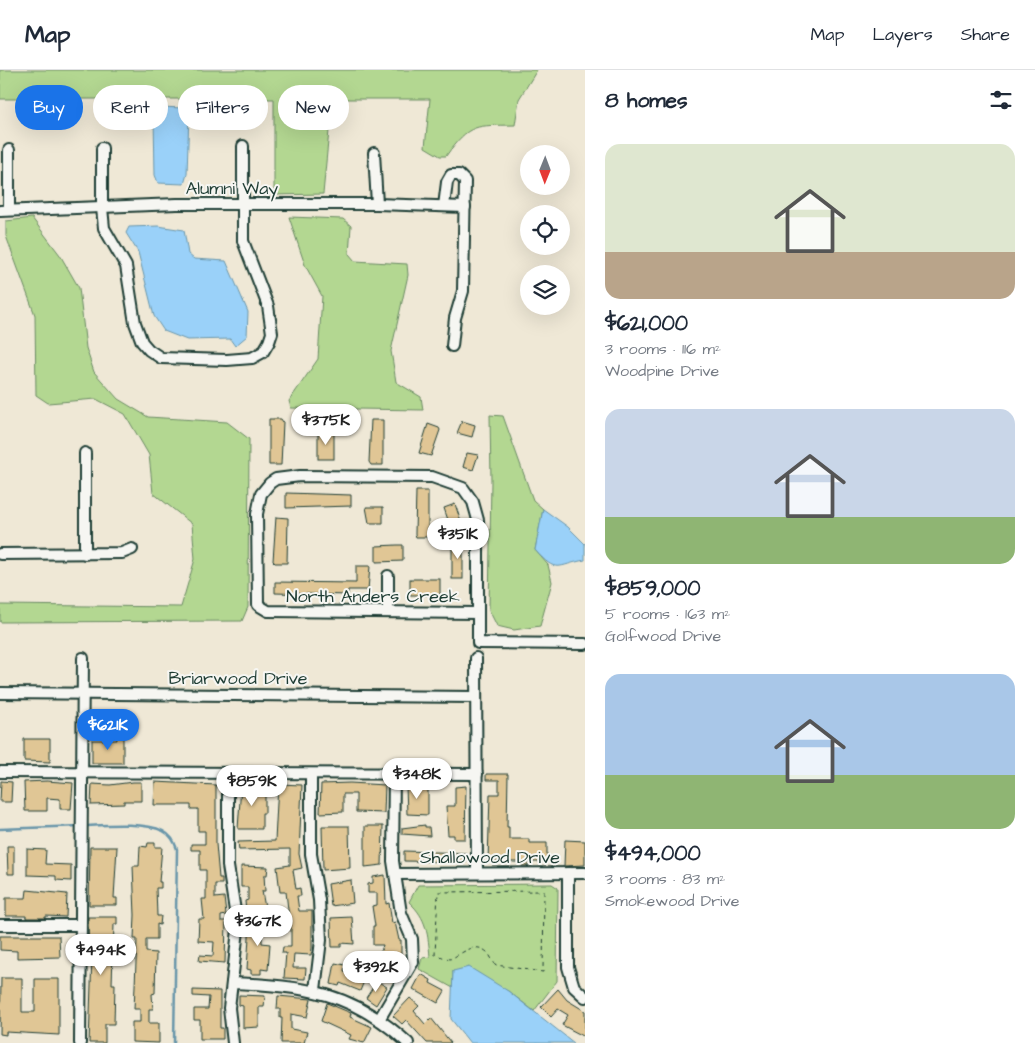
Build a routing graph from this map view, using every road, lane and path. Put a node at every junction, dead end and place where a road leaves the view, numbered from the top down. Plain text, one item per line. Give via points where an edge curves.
1 (243, 146) dead end
2 (102, 148) dead end
3 (9, 150) dead end
4 (374, 153) dead end
5 (243, 204) junction
6 (377, 204) junction
7 (444, 206) junction
8 (465, 207) junction
9 (102, 208) junction
10 (4, 210) edge
11 (452, 346) dead end
12 (85, 453) dead end
13 (132, 549) dead end
14 (0, 554) edge
15 (85, 554) junction
16 (388, 576) dead end
17 (388, 612) junction
18 (478, 613) junction
19 (585, 644) edge
20 (83, 658) dead end
21 (476, 658) dead end
22 (0, 693) edge
23 (83, 694) junction
24 (475, 697) junction
25 (0, 772) edge
26 (83, 772) junction
27 (228, 773) junction
28 (311, 774) junction
29 (394, 774) junction
30 (477, 774) junction
31 (477, 873) junction
32 (568, 873) junction
33 (585, 873) edge
34 (396, 874) junction
35 (0, 925) edge
36 (80, 925) junction
37 (435, 955) joint
38 (232, 983) junction
39 (315, 990) junction
40 (585, 998) edge
41 (380, 1018) junction
42 (80, 1043) edge
43 (233, 1043) edge
44 (408, 1043) edge

1 - 5 street
2 - 9 street
3 - 10 street
4 - 6 street
5 - 6 street, Alumni Way
5 - 9 street, Alumni Way
5 - 9 street via 243,241 268,306 270,342 263,352 252,358 228,360 161,358 149,350 137,333 126,266 106,234
6 - 7 street, Alumni Way
7 - 8 street, Alumni Way
7 - 8 street via 447,182 451,175 460,175 465,181
8 - 11 street via 463,290
9 - 10 street, Alumni Way
12 - 15 street
13 - 15 street via 122,553
14 - 15 street
16 - 17 street
17 - 18 street, North Anders Creek
17 - 18 street, North Anders Creek via 268,611 258,605 257,514 265,487 276,479 300,476 432,477 463,488 473,502 478,520
18 - 19 street via 478,643
20 - 23 street
21 - 24 street
22 - 23 street, Briarwood Drive
23 - 24 street, Briarwood Drive
23 - 26 street
24 - 30 street
25 - 26 street
26 - 27 street
26 - 36 street
27 - 28 street
27 - 38 street via 228,866 238,930
28 - 29 street
28 - 39 street via 310,854 319,900 321,940
29 - 30 street
29 - 34 street
30 - 31 street
31 - 32 street, Shallowood Drive
31 - 34 street, Shallowood Drive
32 - 33 street, Shallowood Drive
32 - 40 street via 570,978
34 - 41 street via 401,912 412,939 413,962
35 - 36 street
36 - 42 street
37 - 37 path via 450,959 468,948 479,948 486,951 496,965 543,972 544,891 438,892
38 - 39 street
38 - 43 street via 229,1008
39 - 41 street via 345,1000
41 - 44 street

